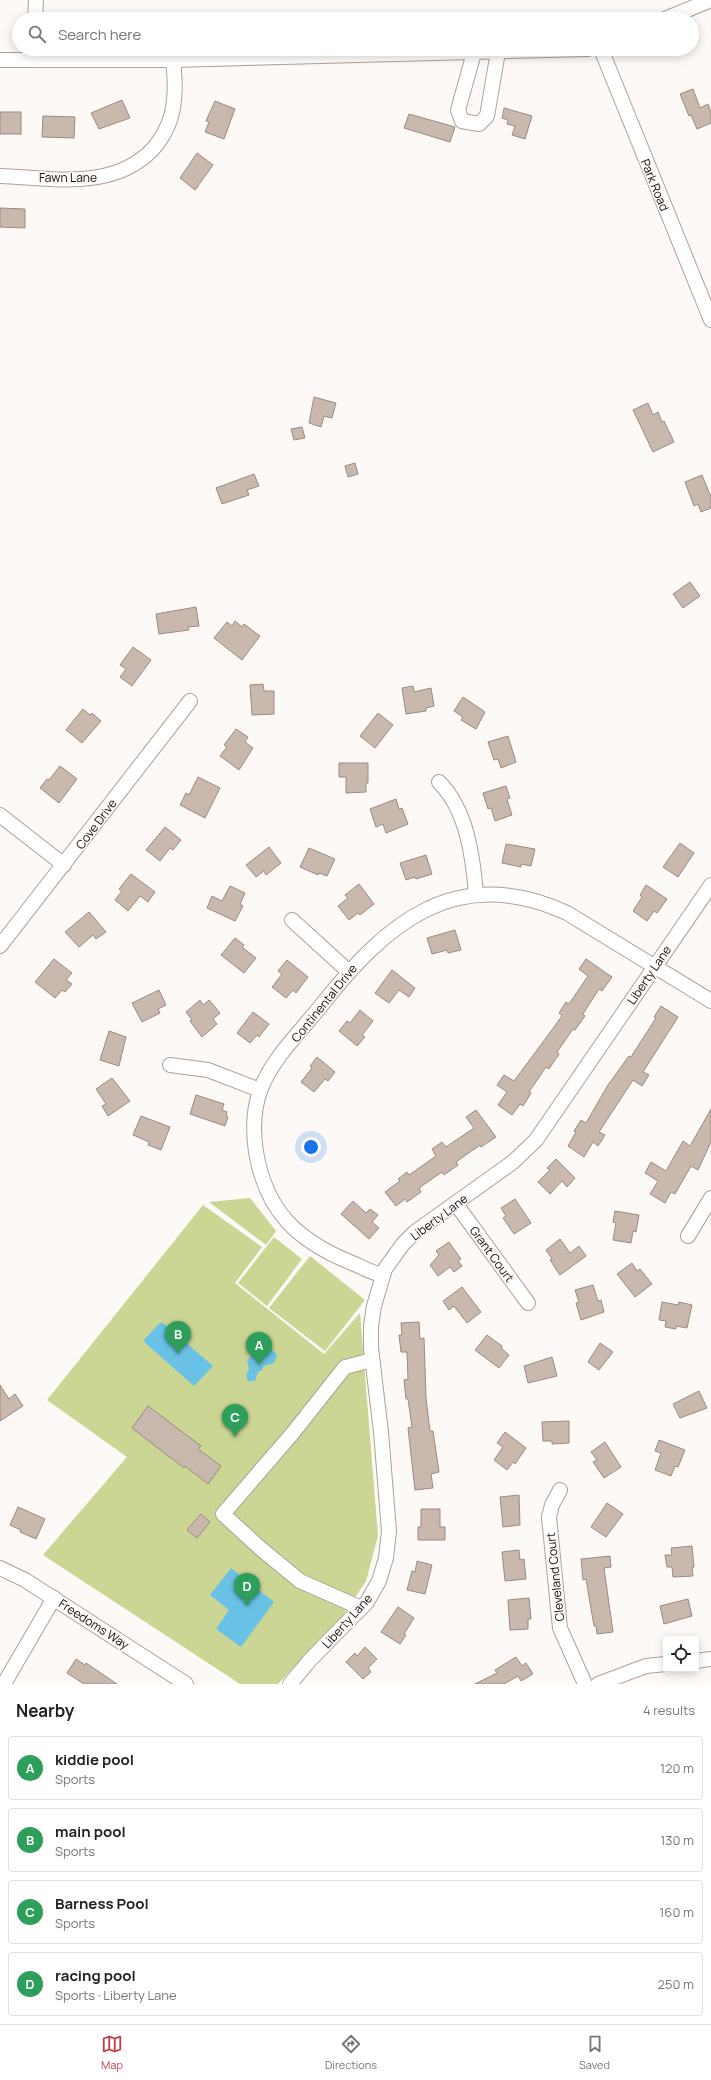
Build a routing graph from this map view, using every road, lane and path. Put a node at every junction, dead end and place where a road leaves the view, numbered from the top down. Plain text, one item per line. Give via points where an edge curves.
1 (36, 0) edge
2 (711, 0) edge
3 (35, 12) edge
4 (682, 12) edge
5 (21, 56) edge
6 (79, 56) edge
7 (345, 56) edge
8 (473, 56) edge
9 (497, 56) edge
10 (604, 56) edge
11 (0, 60) edge
12 (173, 60) junction
13 (0, 176) edge
14 (711, 320) edge
15 (190, 701) dead end
16 (439, 782) dead end
17 (0, 815) edge
18 (64, 865) junction
19 (711, 885) edge
20 (476, 894) junction
21 (292, 920) dead end
22 (0, 946) edge
23 (654, 967) junction
24 (348, 970) junction
25 (711, 1001) edge
26 (170, 1065) dead end
27 (260, 1090) junction
28 (711, 1198) edge
29 (456, 1204) junction
30 (688, 1236) dead end
31 (382, 1275) junction
32 (528, 1303) dead end
33 (372, 1360) junction
34 (560, 1490) dead end
35 (0, 1568) edge
36 (54, 1598) junction
37 (361, 1608) junction
38 (711, 1659) edge
39 (699, 1661) edge
40 (663, 1664) edge
41 (620, 1679) edge
42 (5, 1682) dead end
43 (186, 1684) edge
44 (290, 1684) edge
45 (585, 1684) edge
46 (598, 1684) edge

1 - 3 street
2 - 4 street
5 - 11 street
6 - 12 street
7 - 12 street
8 - 9 street via 458,110 462,121 479,124 487,116
10 - 14 street, Park Road
12 - 13 street, Fawn Lane via 174,98 166,128 157,144 131,167 113,175 94,179
15 - 18 street, Cove Drive
16 - 20 street via 453,799 463,825 472,855
17 - 18 street
18 - 22 street, Cove Drive
19 - 23 street, Liberty Lane
20 - 23 street, Continental Drive via 520,897 550,905
20 - 24 street, Continental Drive via 444,902 408,918
21 - 24 street
23 - 25 street, Continental Drive
23 - 29 street, Liberty Lane via 536,1140 513,1162
24 - 27 street, Continental Drive via 274,1066
26 - 27 street via 208,1070
27 - 31 street, Continental Drive via 253,1128 265,1188 272,1203 293,1229 306,1239
28 - 30 street
29 - 31 street, Liberty Lane via 415,1232 393,1257
29 - 32 street, Grant Court
31 - 33 street, Liberty Lane via 371,1326
33 - 37 street, Liberty Lane via 381,1432 388,1541 379,1581
33 - 37 street via 345,1367 224,1514 300,1581
34 - 45 street, Cleveland Court via 549,1517 560,1628
35 - 36 street, Freedoms Way
36 - 42 street
36 - 43 street, Freedoms Way
37 - 44 street, Liberty Lane
38 - 39 street
40 - 41 street via 646,1666
41 - 46 street

